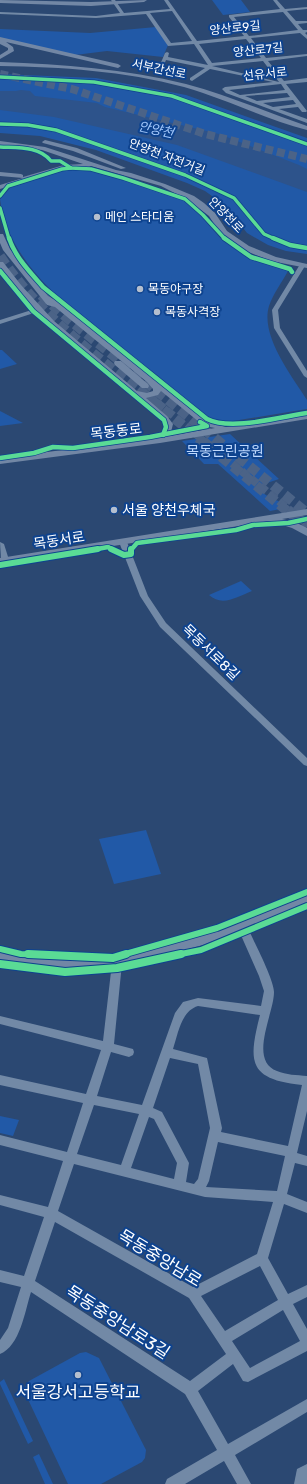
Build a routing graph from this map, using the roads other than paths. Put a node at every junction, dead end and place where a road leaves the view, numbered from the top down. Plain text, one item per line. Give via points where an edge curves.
1 (144, 0) edge
2 (166, 0) edge
3 (275, 0) edge
4 (114, 1) edge
5 (1, 2) edge
6 (307, 8) edge
7 (172, 10) junction
8 (284, 11) junction
9 (147, 12) junction
10 (0, 13) edge
11 (123, 15) junction
12 (307, 22) edge
13 (294, 23) junction
14 (304, 31) edge
15 (247, 37) junction
16 (307, 38) edge
17 (0, 40) edge
18 (195, 42) junction
19 (170, 45) junction
20 (307, 55) edge
21 (2, 56) edge
22 (165, 58) junction
23 (264, 60) junction
24 (0, 61) edge
25 (0, 64) edge
26 (210, 66) junction
27 (0, 70) edge
28 (159, 71) dead end
29 (125, 73) junction
30 (165, 78) junction
31 (192, 79) dead end
32 (307, 80) edge
33 (282, 82) junction
34 (289, 91) junction
35 (239, 96) junction
36 (294, 98) junction
37 (256, 102) junction
38 (300, 105) junction
39 (273, 108) junction
40 (305, 111) edge
41 (285, 113) junction
42 (307, 121) edge
43 (307, 124) edge
44 (307, 128) edge
45 (0, 136) edge
46 (12, 137) dead end
47 (34, 139) dead end
48 (0, 140) edge
49 (0, 143) edge
50 (23, 145) junction
51 (104, 169) junction
52 (0, 174) edge
53 (129, 174) junction
54 (0, 187) edge
55 (0, 236) edge
56 (0, 252) edge
57 (0, 264) edge
58 (304, 266) edge
59 (38, 310) junction
60 (0, 322) edge
61 (307, 376) edge
62 (141, 386) junction
63 (307, 416) edge
64 (233, 428) junction
65 (160, 440) junction
66 (0, 461) edge
67 (307, 512) edge
68 (263, 519) junction
69 (307, 533) edge
70 (122, 542) junction
71 (0, 544) edge
72 (3, 561) edge
73 (307, 763) edge
74 (307, 899) edge
75 (241, 924) junction
76 (0, 955) edge
77 (117, 963) junction
78 (266, 1011) junction
79 (0, 1020) edge
80 (108, 1046) junction
81 (129, 1052) dead end
82 (166, 1052) junction
83 (0, 1080) edge
84 (307, 1081) edge
85 (307, 1086) edge
86 (90, 1099) junction
87 (146, 1112) junction
88 (214, 1136) junction
89 (0, 1140) edge
90 (291, 1155) junction
91 (71, 1158) junction
92 (307, 1161) edge
93 (124, 1172) junction
94 (179, 1186) junction
95 (197, 1190) junction
96 (280, 1197) junction
97 (0, 1200) edge
98 (307, 1208) edge
99 (52, 1214) junction
100 (262, 1258) junction
101 (0, 1276) edge
102 (28, 1283) junction
103 (307, 1291) edge
104 (193, 1294) junction
105 (285, 1302) junction
106 (224, 1339) junction
107 (307, 1343) edge
108 (0, 1348) edge
109 (234, 1355) junction
110 (190, 1389) junction
111 (307, 1405) edge
112 (226, 1453) junction
113 (307, 1471) edge
114 (172, 1484) edge
115 (244, 1484) edge
116 (301, 1484) edge

1 - 4 main road
2 - 7 street
3 - 8 street
4 - 5 main road via 71,4
4 - 11 street
6 - 8 street
7 - 9 street
7 - 18 street
8 - 13 street
8 - 15 street via 232,16
9 - 11 street
9 - 19 street
10 - 11 street via 67,17
12 - 13 street
13 - 14 street
14 - 15 street, 양산로9길
14 - 16 street
15 - 18 street, 양산로9길
15 - 23 street
17 - 21 main road via 11,48 11,51
17 - 30 main road via 109,63
18 - 19 street, 양산로9길
18 - 26 street
19 - 22 street
20 - 23 street, 양산로7길
22 - 26 street
22 - 28 street
23 - 26 street, 양산로7길
23 - 33 street
24 - 30 main road, 서부간선로 via 76,64
25 - 29 main road, 서부간선로 via 46,65
26 - 31 street
26 - 33 street
27 - 29 main road via 58,69
29 - 44 main road, 서부간선로 via 194,88
30 - 43 main road, 서부간선로 via 212,91
32 - 33 street, 선유서로
33 - 34 street
33 - 35 street, 선유서로 via 226,88 228,92
34 - 35 street
34 - 36 street
35 - 37 street
36 - 37 street
36 - 38 street
37 - 39 street
38 - 39 street
38 - 40 street
39 - 41 street
40 - 41 street
41 - 42 street
45 - 46 main road
47 - 53 main road via 91,154 122,168
48 - 53 main road, 안양천로 via 46,146
49 - 50 main road, 안양천로
50 - 51 main road, 안양천로 via 51,150
50 - 52 main road via 46,152 51,157 50,166 31,175
51 - 53 main road, 안양천로
51 - 54 main road via 64,167
53 - 58 main road, 안양천로 via 163,185 191,198 212,215 224,233 246,248 274,259
55 - 62 main road via 7,250 47,298 58,305
56 - 62 main road via 51,315
57 - 59 main road
58 - 61 street via 275,310 275,314 277,328
59 - 60 street
59 - 62 main road via 51,323
62 - 64 main road via 163,388 207,424
62 - 65 main road via 169,424 167,432
63 - 64 main road, 목동동로
64 - 65 main road, 목동동로
65 - 66 main road, 목동동로
67 - 68 main road, 목동서로
68 - 69 main road via 287,522
68 - 70 main road, 목동서로
70 - 72 main road, 목동서로
70 - 73 street, 목동서로8길 via 144,596 163,624
71 - 72 street
74 - 75 main road
75 - 77 main road via 199,941
75 - 78 street via 269,990
76 - 77 main road via 27,961 68,965
77 - 80 street
78 - 82 street via 198,1002 187,1005 180,1013
78 - 84 street via 258,1058 267,1071
79 - 80 street
80 - 81 street
80 - 86 street
82 - 87 street
82 - 88 street via 204,1061 216,1128
83 - 86 street
85 - 90 street
86 - 87 street
86 - 91 street
87 - 93 street
87 - 94 street via 158,1115 183,1163
88 - 90 street
88 - 95 street via 202,1181
89 - 91 street
90 - 92 street
90 - 96 street
91 - 93 street
91 - 99 street
93 - 94 street
94 - 95 street
95 - 96 street
96 - 98 street
96 - 100 street
97 - 99 street, 목동중앙남로
99 - 102 street
99 - 104 street, 목동중앙남로
100 - 104 street
100 - 105 street
101 - 102 street, 목동중앙남로3길
102 - 108 street via 13,1331
102 - 110 street, 목동중앙남로3길
103 - 105 street
104 - 106 street, 목동중앙남로
105 - 106 street
105 - 107 street
106 - 109 street, 목동중앙남로
107 - 109 street, 목동중앙남로 via 248,1376
109 - 110 street
110 - 112 street, 목동중앙남로3길
111 - 112 street
112 - 114 street
112 - 115 street, 목동중앙남로3길
113 - 116 street via 302,1474

